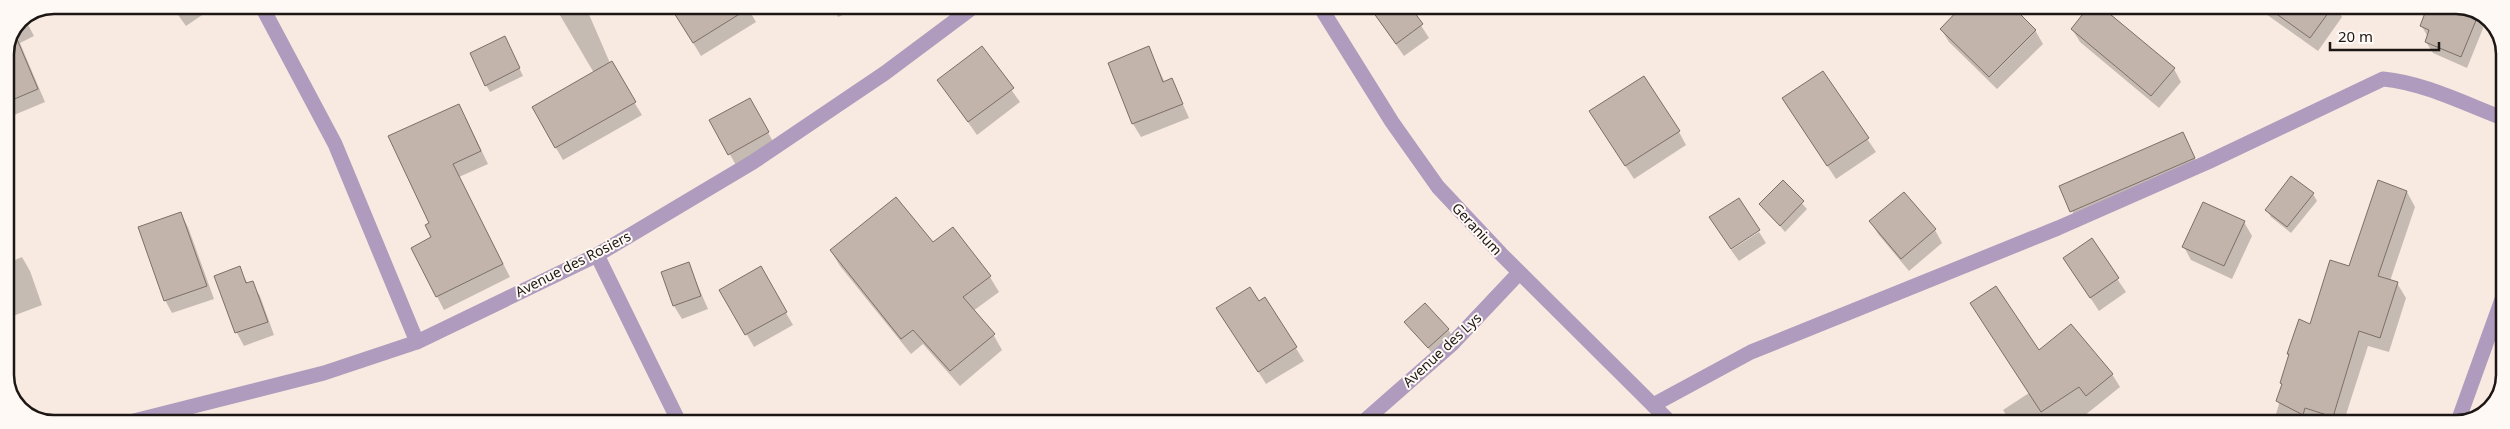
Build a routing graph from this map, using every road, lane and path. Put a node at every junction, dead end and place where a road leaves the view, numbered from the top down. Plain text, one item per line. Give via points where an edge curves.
1 (266, 14) edge
2 (964, 14) edge
3 (1325, 14) edge
4 (2496, 116) edge
5 (597, 255) junction
6 (1519, 273) junction
7 (2496, 314) edge
8 (417, 342) junction
9 (1653, 405) junction
10 (158, 415) edge
11 (676, 415) edge
12 (1371, 415) edge
13 (1663, 415) edge
14 (2460, 415) edge

1 - 8 street via 335,144
2 - 5 street, Avenue des Rosiers via 885,73 753,162
3 - 6 street, Geranium via 1392,122 1438,187
4 - 9 street via 2424,88 2383,79 2208,162 2058,228 1751,352
5 - 8 street, Avenue des Rosiers
5 - 11 street
6 - 9 street, Geranium
6 - 12 street, Avenue des Lys via 1452,344
7 - 14 street
8 - 10 street, Avenue des Rosiers via 324,373
9 - 13 street, Geranium

